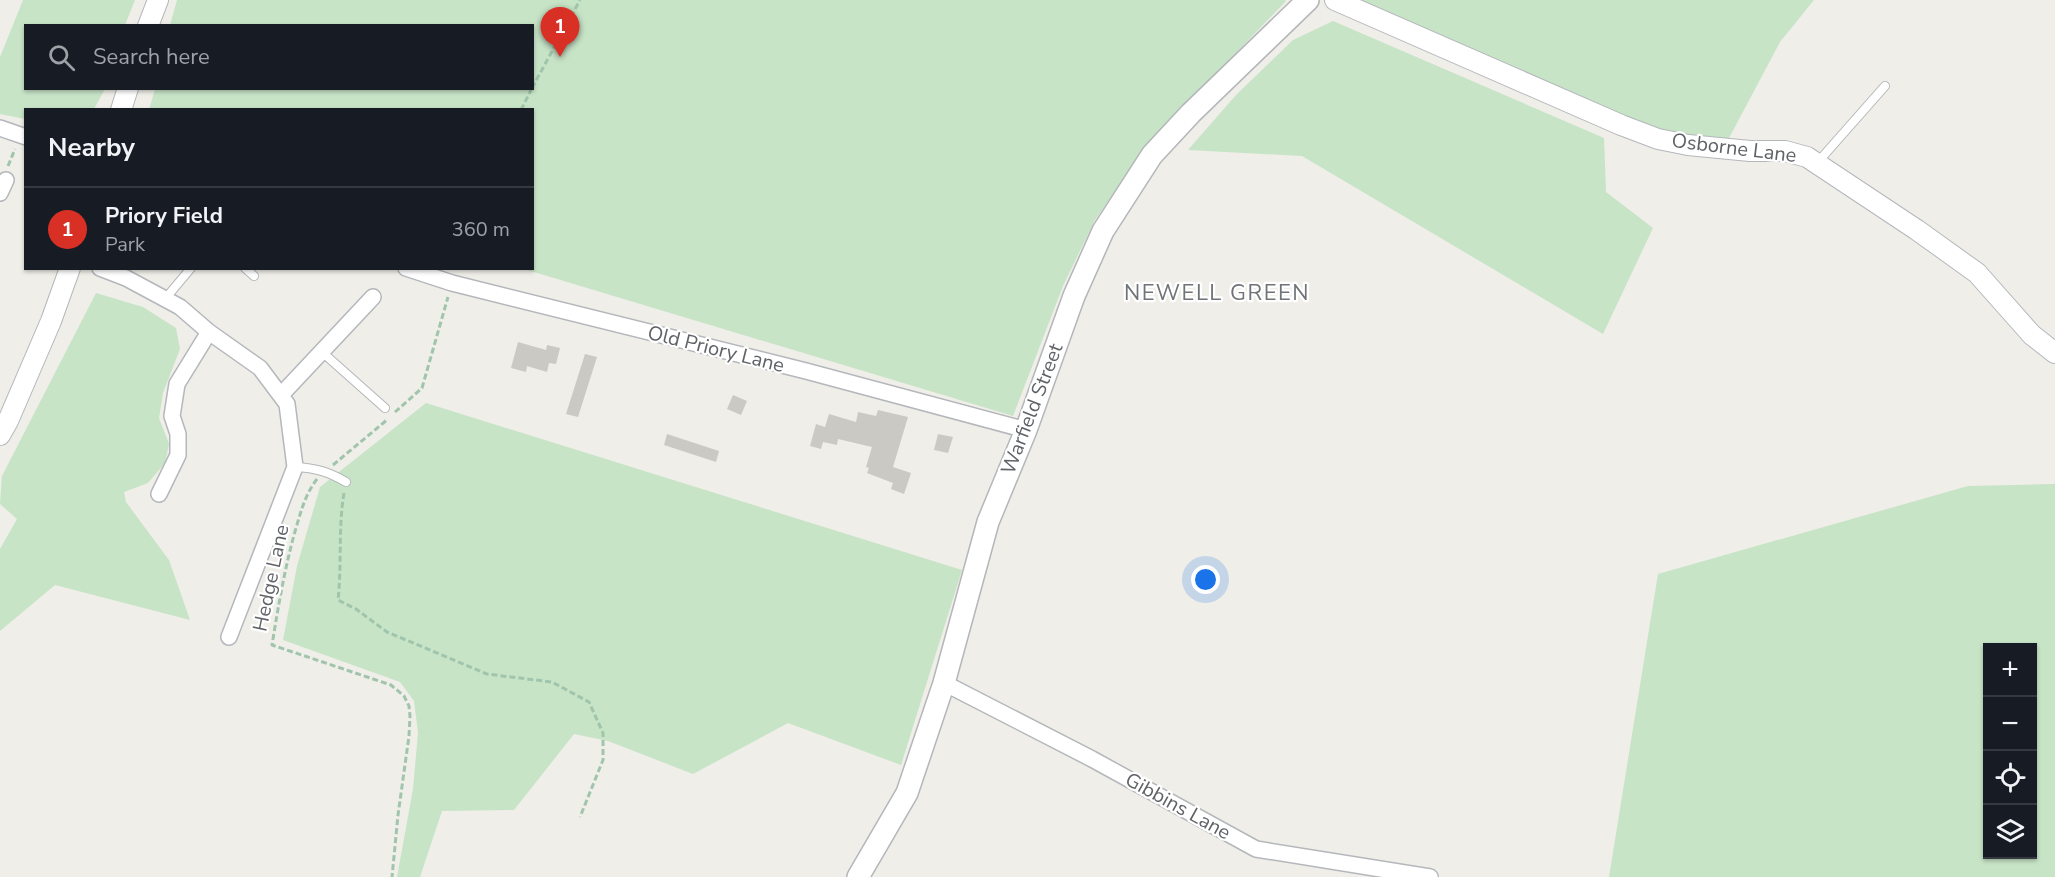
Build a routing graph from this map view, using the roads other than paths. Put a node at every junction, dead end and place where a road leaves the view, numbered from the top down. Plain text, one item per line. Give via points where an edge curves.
1 (158, 0) edge
2 (1308, 0) edge
3 (1335, 0) edge
4 (149, 24) edge
5 (1885, 86) dead end
6 (127, 90) edge
7 (122, 108) edge
8 (0, 128) edge
9 (21, 142) edge
10 (1817, 163) junction
11 (69, 270) edge
12 (105, 270) edge
13 (189, 270) edge
14 (247, 270) edge
15 (412, 270) edge
16 (254, 276) dead end
17 (373, 297) dead end
18 (165, 299) junction
19 (209, 332) junction
20 (322, 352) junction
21 (2055, 353) edge
22 (281, 395) junction
23 (385, 408) dead end
24 (1026, 430) junction
25 (0, 435) edge
26 (295, 467) junction
27 (346, 482) road end
28 (159, 494) dead end
29 (229, 637) dead end
30 (944, 683) junction
31 (858, 877) edge
32 (1430, 877) edge

1 - 4 street
2 - 24 main road, Warfield Street via 1160,147 1109,221 1074,296
3 - 10 street, Osborne Lane via 1658,139 1796,153
5 - 10 lane
6 - 7 street
8 - 9 street
10 - 21 street, Osborne Lane via 1977,273 2032,335
11 - 25 street
12 - 18 street
13 - 18 lane
14 - 16 lane
15 - 24 street, Old Priory Lane
17 - 20 street
18 - 19 street
19 - 22 street via 260,368
19 - 28 street via 173,396 178,455
20 - 22 street
20 - 23 lane
22 - 26 street via 287,404
24 - 30 main road, Warfield Street via 988,522
26 - 27 lane via 327,471
26 - 29 street
30 - 31 main road, Warfield Street via 907,793
30 - 32 street, Gibbins Lane via 1256,849

